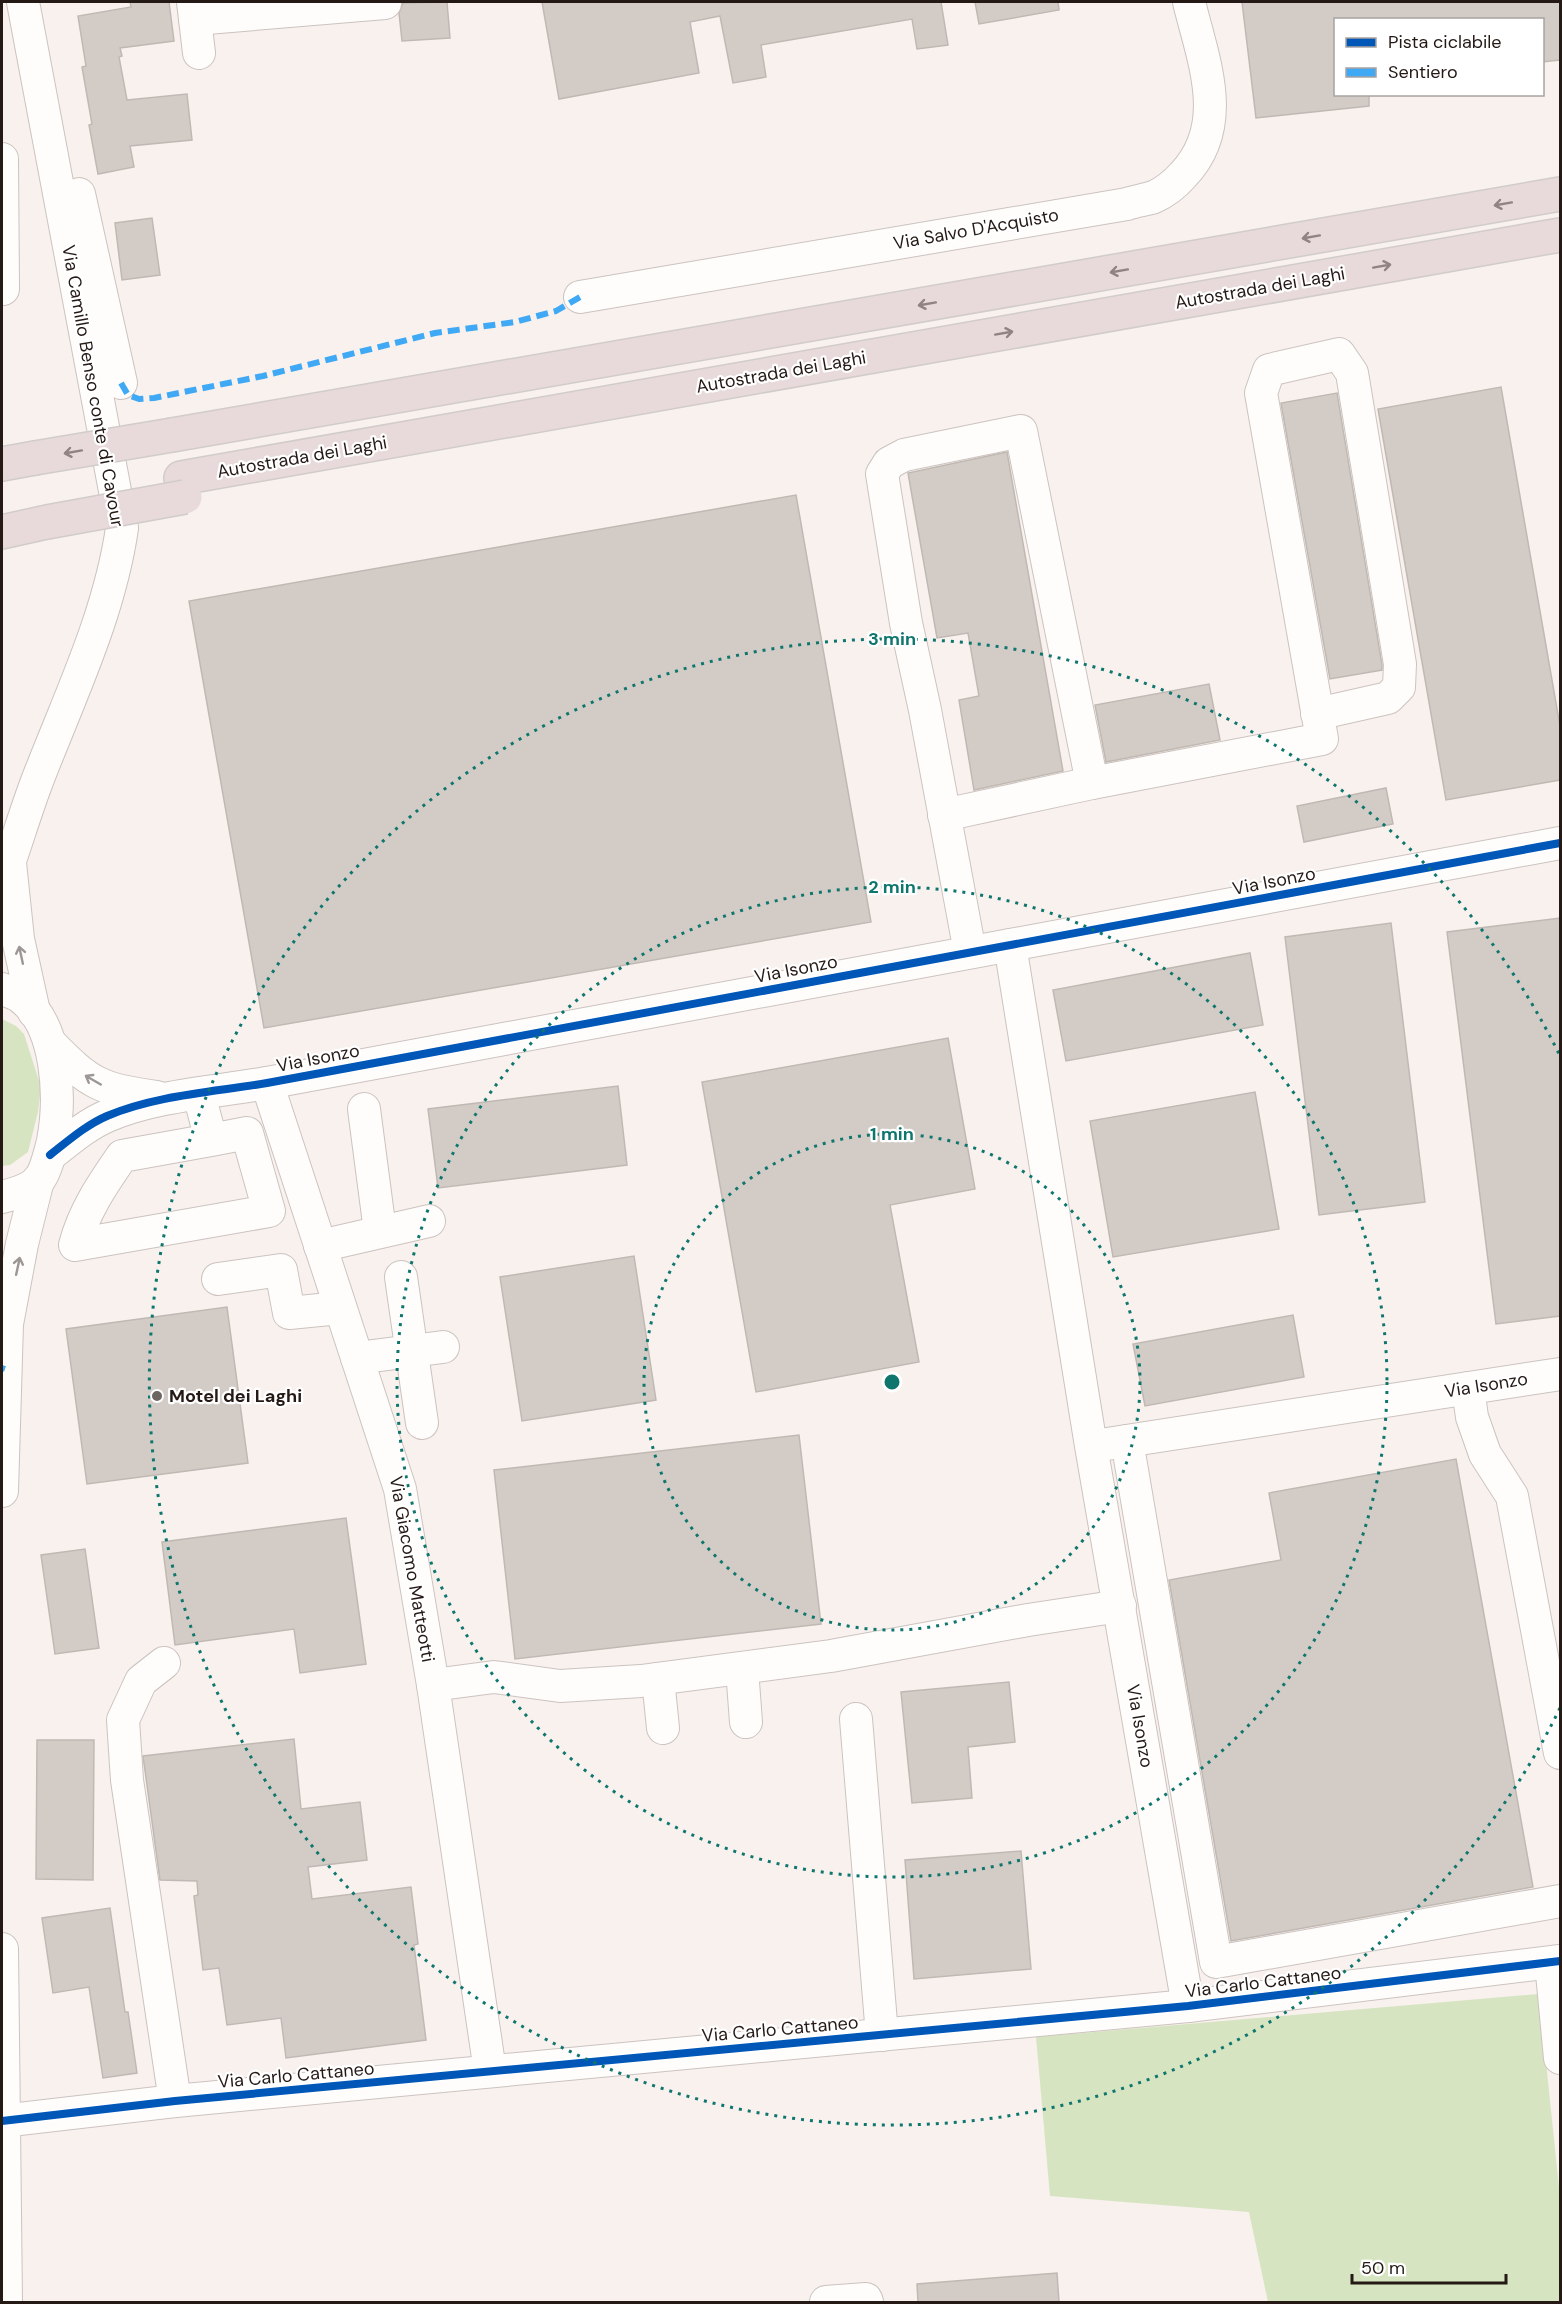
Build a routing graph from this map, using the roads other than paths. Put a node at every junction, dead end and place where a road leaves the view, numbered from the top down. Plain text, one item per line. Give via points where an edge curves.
1 (1189, 2) edge
2 (385, 3) dead end
3 (13, 4) edge
4 (194, 10) edge
5 (199, 53) dead end
6 (2, 159) edge
7 (1560, 194) edge
8 (1560, 235) edge
9 (3, 289) edge
10 (580, 297) dead end
11 (121, 383) dead end
12 (2, 464) edge
13 (2, 511) edge
14 (45, 513) junction
15 (2, 532) edge
16 (1317, 714) junction
17 (1092, 783) junction
18 (944, 815) junction
19 (1560, 843) edge
20 (5, 873) edge
21 (1010, 945) junction
22 (970, 952) junction
23 (2, 989) edge
24 (34, 1012) junction
25 (50, 1043) junction
26 (267, 1083) junction
27 (184, 1096) junction
28 (364, 1108) dead end
29 (211, 1140) junction
30 (44, 1168) junction
31 (2, 1197) edge
32 (429, 1221) dead end
33 (380, 1231) junction
34 (320, 1246) junction
35 (401, 1277) dead end
36 (218, 1279) dead end
37 (340, 1308) junction
38 (4, 1314) edge
39 (443, 1347) dead end
40 (411, 1351) junction
41 (357, 1358) junction
42 (1560, 1374) edge
43 (1468, 1388) junction
44 (422, 1423) dead end
45 (1127, 1441) junction
46 (1091, 1446) junction
47 (2, 1491) edge
48 (1120, 1606) junction
49 (164, 1663) dead end
50 (741, 1669) junction
51 (658, 1679) junction
52 (433, 1685) junction
53 (856, 1719) dead end
54 (746, 1722) dead end
55 (663, 1728) dead end
56 (1560, 1753) edge
57 (1560, 1901) edge
58 (2, 1949) edge
59 (1556, 1962) edge
60 (1188, 2006) junction
61 (882, 2035) junction
62 (1560, 2058) edge
63 (490, 2071) junction
64 (175, 2101) junction
65 (2, 2121) edge
66 (6, 2302) edge
67 (826, 2302) edge
68 (867, 2302) edge

1 - 10 street, Via Salvo D'Acquisto via 1210,90 1210,120 1205,144 1192,165 1173,186 1154,197
2 - 4 street
3 - 11 street via 36,15 42,26
3 - 20 street, Via Camillo Benso conte di Cavour via 122,528 113,576
4 - 5 street
6 - 9 street
7 -> 12 highway, bridge
14 -> 8 highway, Autostrada dei Laghi via 696,387
13 - 14 highway, Autostrada dei Laghi
14 - 15 highway
16 - 16 street via 1261,393 1269,369 1339,354 1352,373 1400,664 1399,687 1388,698
16 - 17 street via 1322,739
17 - 18 street
17 - 18 street via 1021,431 904,455 889,463 882,474 906,623
18 - 22 street
19 - 21 street, Via Isonzo
24 -> 20 street, Via Camillo Benso conte di Cavour
21 - 22 street, Via Isonzo
21 - 46 street, Via Isonzo
22 - 26 street, Via Isonzo
23 - 24 street via 18,996
24 - 25 street
27 -> 25 street, Via Isonzo via 117,1091 95,1083
25 - 30 street via 58,1101
26 - 27 street, Via Isonzo
26 - 34 street, Via Giacomo Matteotti
27 - 29 street
27 - 30 street, Via Isonzo via 108,1116 74,1135
28 - 33 street
29 - 29 street via 122,1156 92,1200 75,1245 269,1211 247,1133
30 - 31 street, Via Isonzo via 18,1193
38 -> 30 street
32 - 33 street
33 - 34 street
34 - 37 street, Via Giacomo Matteotti
35 - 40 street
36 - 37 street via 281,1270 289,1313
37 - 41 street, Via Giacomo Matteotti
38 - 47 street
39 - 40 street
40 - 41 street
40 - 44 street
41 - 52 street, Via Giacomo Matteotti via 400,1489
42 - 43 street, Via Isonzo
43 - 45 street, Via Isonzo
43 - 56 street via 1472,1417 1485,1454 1512,1496
45 - 46 street, Via Isonzo
45 - 57 street via 1216,1962
46 - 48 street, Via Isonzo
48 - 50 street
48 - 60 street, Via Isonzo
49 - 64 street via 141,1681 123,1720 127,1780
50 - 51 street
50 - 54 street
51 - 52 street via 560,1686 494,1677
51 - 55 street
52 - 63 street, Via Giacomo Matteotti
53 - 61 street, Via Carlo Cattaneo
58 - 65 street
59 - 60 street, Via Carlo Cattaneo
59 - 62 street
60 - 61 street, Via Carlo Cattaneo
61 - 63 street, Via Carlo Cattaneo
63 - 64 street, Via Carlo Cattaneo
64 - 65 street, Via Carlo Cattaneo
65 - 66 street
67 - 68 street

